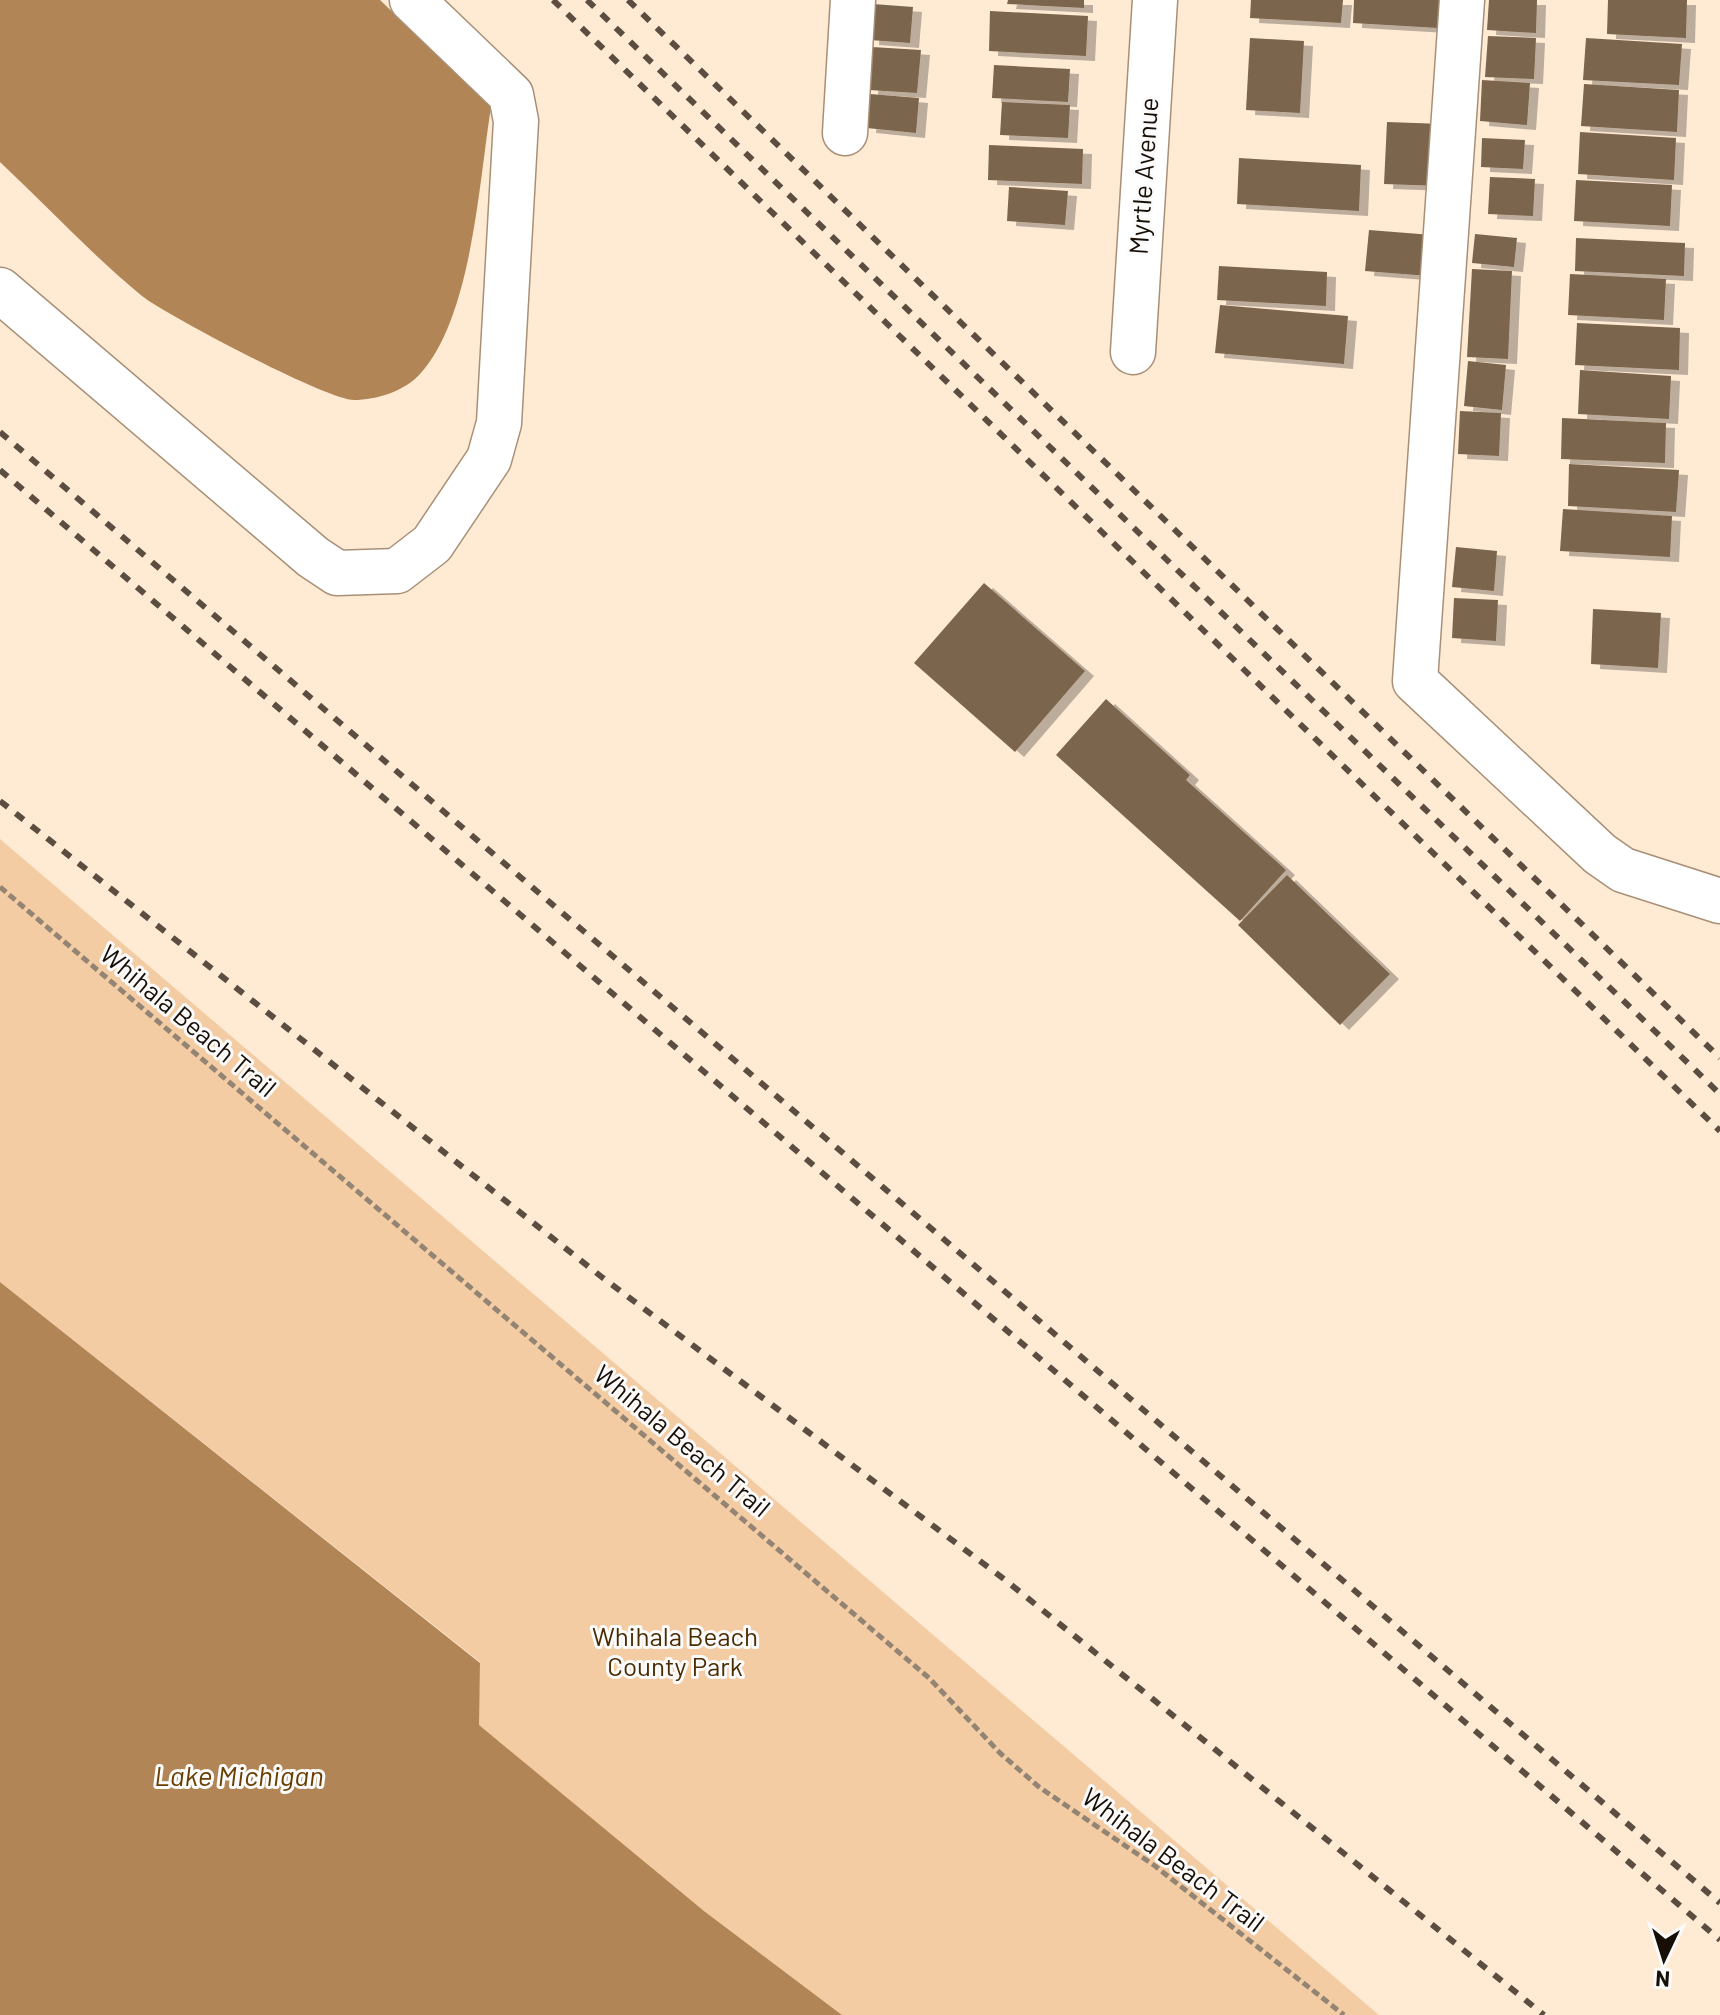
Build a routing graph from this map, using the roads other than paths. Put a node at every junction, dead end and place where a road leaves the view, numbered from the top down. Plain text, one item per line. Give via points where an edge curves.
1 (412, 0) edge
2 (853, 0) edge
3 (1155, 0) edge
4 (1462, 0) edge
5 (845, 133) dead end
6 (0, 290) edge
7 (1133, 352) dead end
8 (1720, 901) edge

1 - 6 street via 511,95 516,121 499,423 489,459 432,544 397,571 337,573 313,557
2 - 5 street
3 - 7 street, Myrtle Avenue
4 - 8 street via 1415,681 1600,854 1623,870

